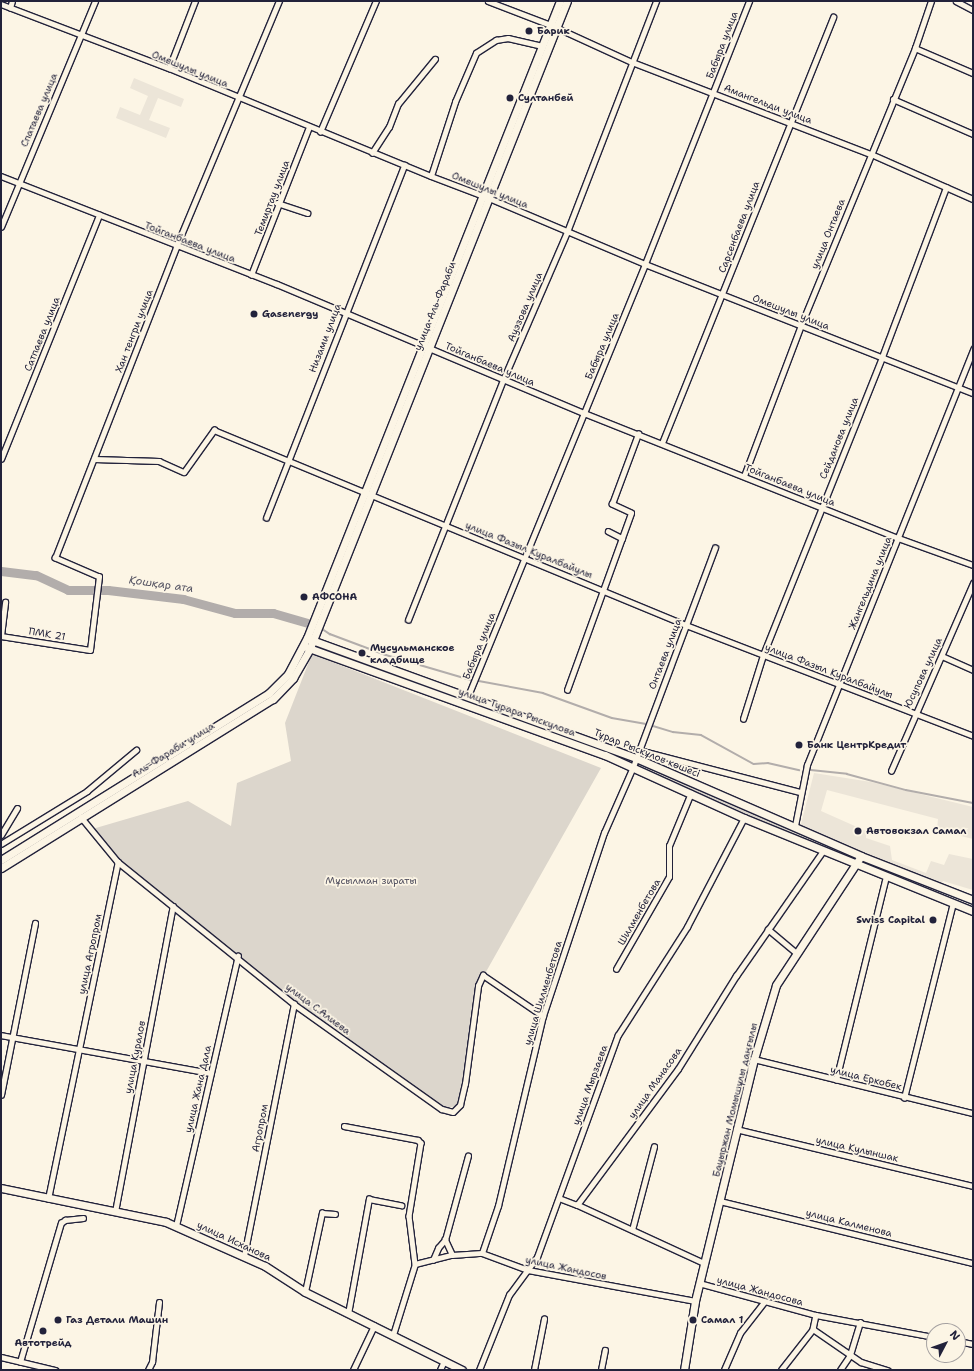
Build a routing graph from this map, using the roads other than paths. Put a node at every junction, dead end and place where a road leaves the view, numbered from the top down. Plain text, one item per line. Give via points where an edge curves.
1 (12, 1) edge
2 (95, 1) edge
3 (195, 1) edge
4 (279, 1) edge
5 (376, 1) edge
6 (488, 1) edge
7 (560, 1) edge
8 (567, 1) edge
9 (656, 1) edge
10 (749, 1) edge
11 (931, 1) edge
12 (956, 1) edge
13 (1, 4) edge
14 (10, 8) junction
15 (973, 10) edge
16 (833, 17) dead end
17 (554, 26) junction
18 (80, 36) junction
19 (542, 46) junction
20 (915, 48) junction
21 (435, 59) dead end
22 (632, 62) junction
23 (169, 68) junction
24 (973, 74) edge
25 (714, 93) junction
26 (237, 98) junction
27 (893, 99) junction
28 (789, 122) junction
29 (309, 127) junction
30 (320, 132) junction
31 (973, 134) edge
32 (372, 152) junction
33 (871, 154) junction
34 (404, 166) junction
35 (1, 176) edge
36 (431, 176) junction
37 (18, 182) junction
38 (946, 188) junction
39 (486, 196) junction
40 (973, 199) edge
41 (277, 204) junction
42 (307, 213) dead end
43 (99, 215) junction
44 (1, 227) edge
45 (567, 232) junction
46 (176, 247) junction
47 (645, 264) junction
48 (251, 275) junction
49 (722, 294) junction
50 (344, 312) junction
51 (801, 325) junction
52 (426, 347) junction
53 (973, 349) edge
54 (882, 357) junction
55 (503, 380) junction
56 (958, 387) junction
57 (973, 394) edge
58 (584, 413) junction
59 (638, 434) junction
60 (662, 443) junction
61 (1, 459) edge
62 (94, 459) junction
63 (288, 461) junction
64 (744, 476) junction
65 (368, 494) junction
66 (821, 507) junction
67 (266, 518) dead end
68 (446, 527) junction
69 (608, 531) dead end
70 (622, 538) junction
71 (898, 538) junction
72 (715, 548) dead end
73 (526, 557) junction
74 (973, 565) edge
75 (973, 582) edge
76 (603, 590) junction
77 (5, 602) dead end
78 (318, 616) joint
79 (408, 620) dead end
80 (686, 624) junction
81 (1, 636) edge
82 (310, 639) junction
83 (307, 647) junction
84 (90, 650) joint
85 (764, 655) junction
86 (942, 656) junction
87 (973, 670) edge
88 (838, 684) junction
89 (567, 690) dead end
90 (468, 696) junction
91 (914, 713) junction
92 (743, 719) dead end
93 (973, 736) edge
94 (136, 750) dead end
95 (639, 750) junction
96 (636, 758) junction
97 (633, 767) junction
98 (891, 771) dead end
99 (800, 792) junction
100 (691, 793) junction
101 (18, 808) dead end
102 (80, 815) junction
103 (744, 818) junction
104 (795, 826) junction
105 (1, 836) edge
106 (1, 844) edge
107 (823, 851) junction
108 (861, 856) junction
109 (1, 860) edge
110 (118, 862) junction
111 (856, 865) junction
112 (1, 868) edge
113 (886, 876) junction
114 (973, 900) edge
115 (953, 903) junction
116 (173, 906) junction
117 (973, 911) edge
118 (35, 923) dead end
119 (768, 930) junction
120 (797, 954) junction
121 (238, 956) junction
122 (616, 970) dead end
123 (294, 1004) junction
124 (543, 1016) junction
125 (1, 1035) edge
126 (12, 1038) junction
127 (80, 1049) junction
128 (754, 1059) junction
129 (144, 1061) junction
130 (211, 1074) junction
131 (836, 1080) junction
132 (1, 1095) edge
133 (904, 1098) junction
134 (973, 1114) edge
135 (344, 1126) dead end
136 (736, 1129) junction
137 (654, 1147) dead end
138 (468, 1156) dead end
139 (973, 1186) edge
140 (1, 1188) edge
141 (559, 1198) junction
142 (48, 1199) junction
143 (720, 1201) junction
144 (400, 1205) dead end
145 (577, 1205) junction
146 (115, 1212) junction
147 (335, 1214) dead end
148 (83, 1218) dead end
149 (176, 1226) junction
150 (632, 1230) junction
151 (445, 1240) junction
152 (482, 1253) junction
153 (452, 1255) junction
154 (244, 1256) junction
155 (433, 1260) junction
156 (973, 1263) edge
157 (415, 1264) junction
158 (705, 1264) junction
159 (528, 1270) junction
160 (699, 1284) junction
161 (305, 1292) junction
162 (695, 1301) junction
163 (159, 1302) dead end
164 (764, 1302) junction
165 (348, 1314) junction
166 (816, 1315) junction
167 (544, 1318) dead end
168 (860, 1323) junction
169 (374, 1326) junction
170 (813, 1329) junction
171 (393, 1335) junction
172 (926, 1335) edge
173 (605, 1350) dead end
174 (850, 1355) junction
175 (1, 1357) edge
176 (444, 1361) junction
177 (20, 1362) junction
178 (55, 1370) edge
179 (148, 1370) edge
180 (353, 1370) edge
181 (440, 1370) edge
182 (462, 1370) edge
183 (479, 1370) edge
184 (534, 1370) edge
185 (601, 1370) edge
186 (684, 1370) edge
187 (724, 1370) edge
188 (781, 1370) edge
189 (840, 1370) edge
190 (888, 1370) edge

1 - 14 street
2 - 18 street, Спатаева улица
3 - 23 street
4 - 26 street, Хан тенгри улица
5 - 30 street
6 - 17 street, Амангельди улица
7 - 17 main road, улица Аль-Фараби
8 - 17 main road, улица Аль-Фараби
9 - 22 street, Ауэзова улица
10 - 25 street, Бабыра улица
11 - 20 street, улица Онтаева
12 - 15 street
13 - 14 street, Омешулы улица
14 - 18 street, Омешулы улица
16 - 28 street, Сарсенбаева улица
17 - 19 main road, улица Аль-Фараби
17 - 22 street, Амангельди улица
17 - 39 main road, улица Аль-Фараби
18 - 23 street, Омешулы улица
18 - 37 street, Спатаева улица
19 - 36 street via 508,38 496,40 476,53 455,102
19 - 39 main road, улица Аль-Фараби
20 - 24 street
20 - 27 street, улица Онтаева
21 - 32 street via 398,104 389,127
22 - 25 street, Амангельди улица
22 - 45 street, Ауэзова улица
23 - 26 street, Омешулы улица
25 - 28 street, Амангельди улица
25 - 47 street, Бабыра улица
26 - 29 street, Омешулы улица
26 - 46 street, Хан тенгри улица
27 - 31 street
27 - 33 street, улица Онтаева
28 - 33 street, Амангельди улица
28 - 49 street, Сарсенбаева улица
29 - 30 street, Омешулы улица
29 - 41 street, Темиртау улица
30 - 32 street, Омешулы улица
32 - 34 street, Омешулы улица
33 - 38 street, Амангельди улица
33 - 51 street, улица Онтаева
34 - 36 street, Омешулы улица
34 - 50 street, Низами улица
35 - 37 street, Тойганбаева улица
36 - 39 street, Омешулы улица
37 - 43 street, Тойганбаева улица
37 - 44 street, Спатаева улица
38 - 40 street, Амангельди улица
38 - 54 street, Сейданова улица
39 - 45 street, Омешулы улица
39 - 52 main road, улица Аль-Фараби
41 - 42 street
41 - 48 street, Темиртау улица
43 - 46 street, Тойганбаева улица
43 - 61 street, Сатпаева улица
45 - 47 street, Омешулы улица
45 - 55 street, Ауэзова улица
46 - 48 street, Тойганбаева улица
46 - 62 street, Хан тенгри улица
47 - 49 street, Омешулы улица
47 - 58 street, Бабыра улица
48 - 50 street, Тойганбаева улица
49 - 51 street, Омешулы улица
49 - 60 street, Сарсенбаева улица
50 - 52 street, Тойганбаева улица
50 - 63 street, Низами улица
51 - 54 street, Омешулы улица
51 - 64 street, улица Онтаева
52 - 55 street, Тойганбаева улица
52 - 65 main road, улица Аль-Фараби
53 - 56 street, Жангельдина улица
54 - 56 street, Омешулы улица
54 - 66 street, Сейданова улица
55 - 58 street, Тойганбаева улица
55 - 68 street, Ауэзова улица
56 - 57 street, Омешулы улица
56 - 71 street, Жангельдина улица
58 - 59 street, Тойганбаева улица
58 - 73 street, Бабыра улица
59 - 60 street, Тойганбаева улица
59 - 70 street via 612,504 631,513
60 - 64 street, Тойганбаева улица
62 - 63 street, улица Фазыл Куралбайулы via 159,461 184,472 214,430
62 - 84 street, Хан тенгри улица via 55,558 99,577
63 - 65 street, улица Фазыл Куралбайулы
63 - 67 street, Низами улица
64 - 66 street, Тойганбаева улица
65 - 68 street, улица Фазыл Куралбайулы
65 - 78 main road, улица Аль-Фараби
66 - 71 street, Тойганбаева улица
66 - 85 street, Сейданова улица
68 - 73 street, улица Фазыл Куралбайулы
68 - 79 street, Ауэзова улица
69 - 70 street
70 - 76 street
71 - 74 street, Тойганбаева улица
71 - 88 street, Жангельдина улица
72 - 80 street, Онтаева улица
73 - 76 street, улица Фазыл Куралбайулы
73 - 90 street, Бабыра улица
75 - 86 street, Юсупова улица
76 - 80 street, улица Фазыл Куралбайулы
76 - 89 street
77 - 81 street
78 - 82 main road, Аль-Фараби улица
80 - 85 street, улица Фазыл Куралбайулы
80 - 95 street, Онтаева улица
81 - 84 street, ПМК 21
82 - 83 main road, Аль-Фараби улица
82 - 90 main road, Тұрар Рыскұлов көшесі
83 - 97 main road, улица Турара Рыскулова
83 - 102 main road, Аль-Фараби улица via 288,674 269,693
85 - 88 street, улица Фазыл Куралбайулы
85 - 92 street, Сейданова улица
86 - 87 street
86 - 91 street, Юсупова улица
88 - 91 street, улица Фазыл Куралбайулы
88 - 99 street, Жангельдина улица via 807,765
90 - 96 main road, Тұрар Рыскұлов көшесі
91 - 93 street, улица Фазыл Куралбайулы
91 - 98 street, Юсупова улица
94 - 106 street via 88,791
95 - 96 street, Онтаева улица
95 - 99 street
96 - 97 street, Онтаева улица
96 - 104 main road, Тұрар Рыскұлов көшесі
97 - 100 main road, улица Турара Рыскулова
97 - 124 street, улица Шилменбетова via 604,833
99 - 104 street, Жангельдина улица
100 - 103 main road, улица Турара Рыскулова
100 - 122 street, Шилменбетова via 669,846 669,877
101 - 105 street
102 - 109 main road, Аль-Фараби улица
102 - 110 street, улица С.Алиева
102 - 112 main road, Аль-Фараби улица
103 - 107 main road, улица Турара Рыскулова
103 - 141 street, улица Мырзаева via 687,927 618,1035
104 - 108 main road, Тұрар Рыскұлов көшесі
107 - 111 main road
107 - 119 street, улица Манасова
108 - 111 main road, Бауыржан Момышұлы даңғылы
108 - 114 main road, Тұрар Рыскұлов көшесі
110 - 116 street, улица С.Алиева
110 - 127 street, улица Агропром
111 - 113 main road
111 - 120 main road, Бауыржан Момышұлы даңғылы
113 - 115 main road
113 - 131 street
115 - 117 main road
115 - 133 street
116 - 121 street, улица С.Алиева
116 - 129 street, улица Куралов
118 - 126 street
119 - 120 street
119 - 145 street, улица Манасова via 678,1069
120 - 128 main road, Бауыржан Момышұлы даңғылы via 776,985
121 - 123 street, улица С.Алиева
121 - 130 street, улица Жана Дала
123 - 124 street, улица С.Алиева via 442,1109 453,1112 460,1105 465,1084 478,986 483,975
123 - 154 street, Агропром
124 - 152 street, улица Шилменбетова via 498,1206
125 - 126 street
126 - 127 street
126 - 132 street
127 - 129 street
127 - 142 street, улица Агропром
128 - 131 street, улица Еркобек
128 - 136 main road, Бауыржан Момышұлы даңғылы
129 - 130 street
129 - 146 street, улица Куралов
130 - 149 street, улица Жана Дала
131 - 133 street, улица Еркобек
133 - 134 street, улица Еркобек
135 - 157 street via 418,1140 421,1143 409,1216
136 - 139 street, улица Кулыншак
136 - 143 main road, Бауыржан Момышұлы даңғылы
137 - 150 street
138 - 151 street
140 - 142 main road, улица Исханова
141 - 145 street
141 - 159 street, улица Мырзаева via 537,1256
142 - 146 main road, улица Исханова
143 - 156 street, улица Калменова
143 - 158 main road, Бауыржан Момышұлы даңғылы
144 - 165 street via 369,1199
145 - 150 street
146 - 149 main road, улица Исханова
147 - 161 street via 322,1213
148 - 177 street via 65,1220 61,1223
149 - 154 main road, улица Исханова
150 - 158 street
151 - 153 street
151 - 155 street
152 - 153 street, улица Жандосов
152 - 159 street, улица Жандосов
153 - 155 street, улица Жандосов
154 - 161 main road, улица Исханова via 265,1266
155 - 157 street, улица Жандосов
157 - 171 street
158 - 160 main road, Бауыржан Момышұлы даңғылы
159 - 162 street, улица Жандосов
159 - 183 street, улица Мырзаева via 509,1295
160 - 162 main road, Бауыржан Момышұлы даңғылы
160 - 164 street, улица Жандосова
161 - 165 main road, улица Исханова
162 - 186 main road, Бауыржан Момышұлы даңғылы
163 - 179 street via 152,1362
164 - 166 street, улица Жандосова
164 - 187 street via 740,1333
165 - 169 main road, улица Исханова
166 - 168 street, улица Жандосова
166 - 170 street
167 - 184 street
168 - 172 street, улица Жандосова
168 - 174 street
169 - 171 main road, улица Исханова
169 - 180 street
170 - 174 street
170 - 188 street
171 - 176 main road, улица Исханова
173 - 185 street
174 - 189 street
174 - 190 street via 861,1362
175 - 177 street
176 - 181 street
176 - 182 main road, улица Исханова
177 - 178 street

